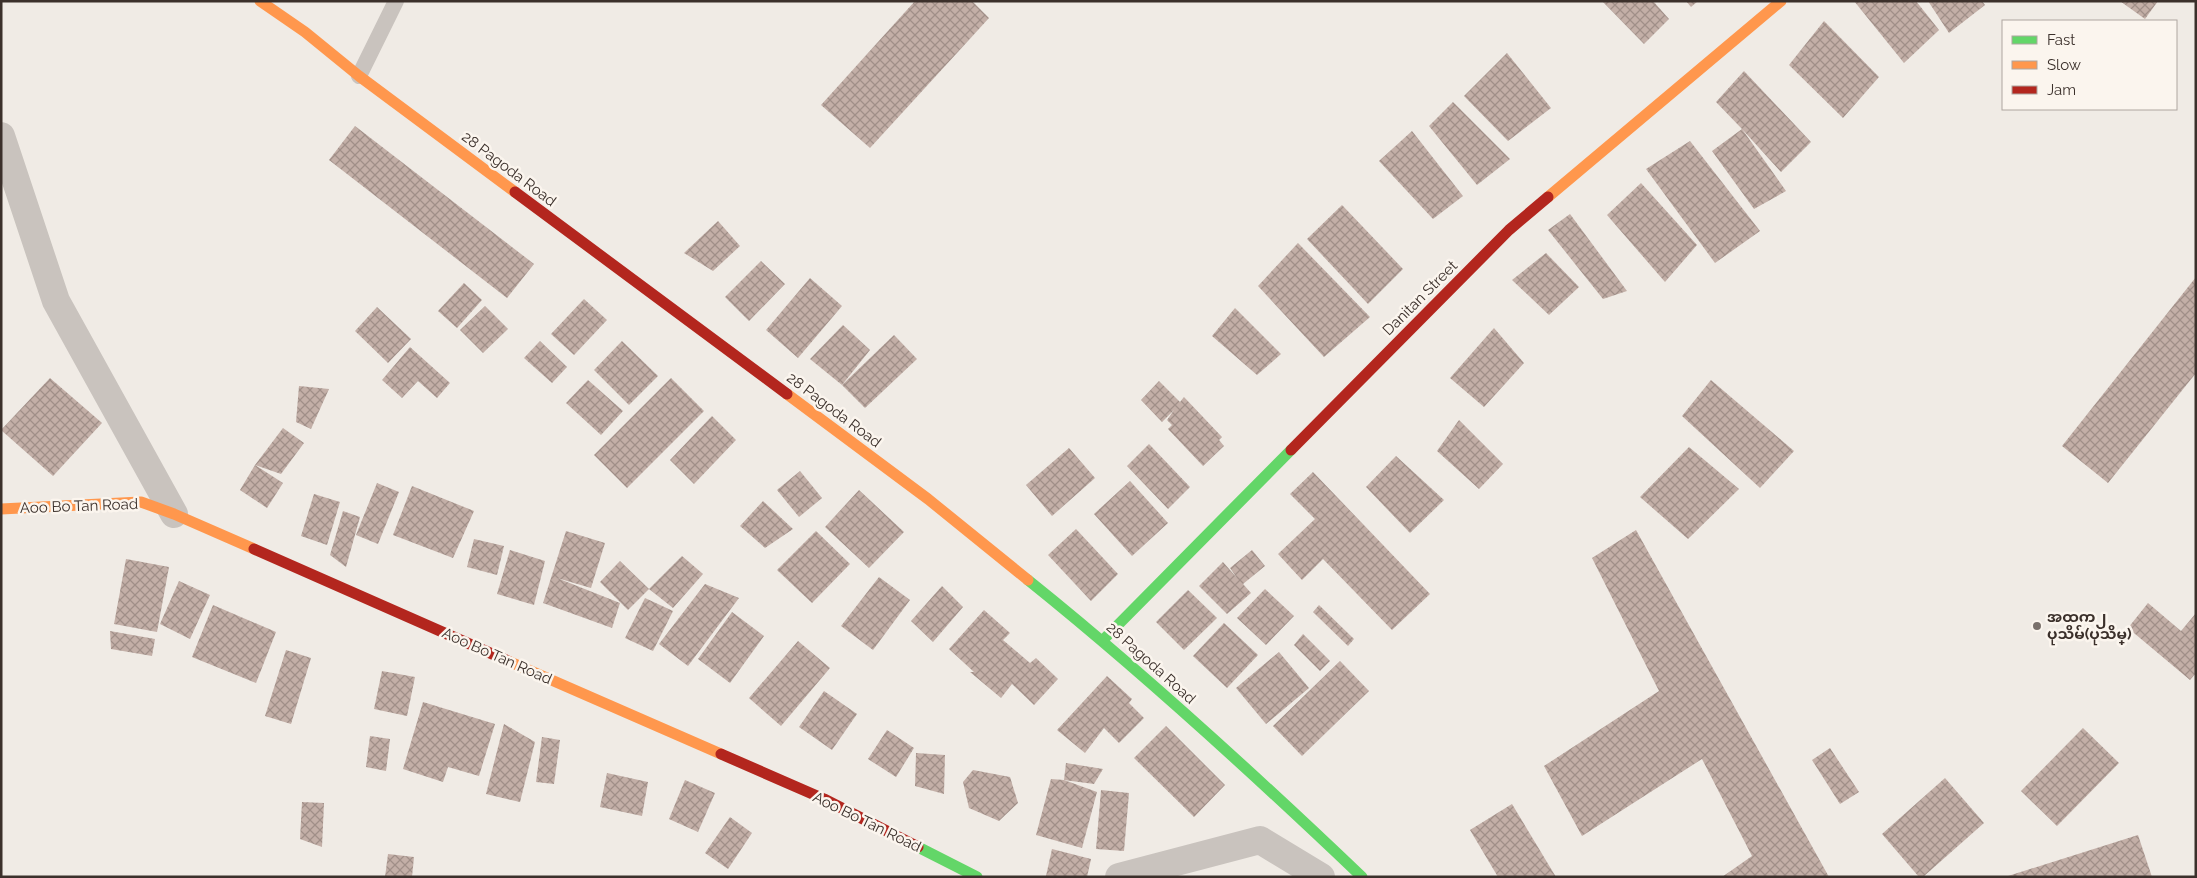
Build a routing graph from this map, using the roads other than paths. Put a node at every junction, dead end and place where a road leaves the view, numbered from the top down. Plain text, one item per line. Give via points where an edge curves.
1 (260, 1) edge
2 (396, 1) edge
3 (1781, 1) edge
4 (359, 76) junction
5 (1, 136) edge
6 (1, 509) edge
7 (174, 514) junction
8 (1103, 640) junction
9 (977, 877) edge
10 (1119, 877) edge
11 (1321, 877) edge
12 (1362, 877) edge

1 - 4 street, 28 Pagoda Road
2 - 4 lane
3 - 8 street, Danitan Street via 1509,230
4 - 8 street, 28 Pagoda Road via 928,499
5 - 7 street via 56,301
6 - 7 street, Aoo Bo Tan Road via 141,502
7 - 9 street, Aoo Bo Tan Road via 824,799
8 - 12 street, 28 Pagoda Road
10 - 11 street via 1260,840

